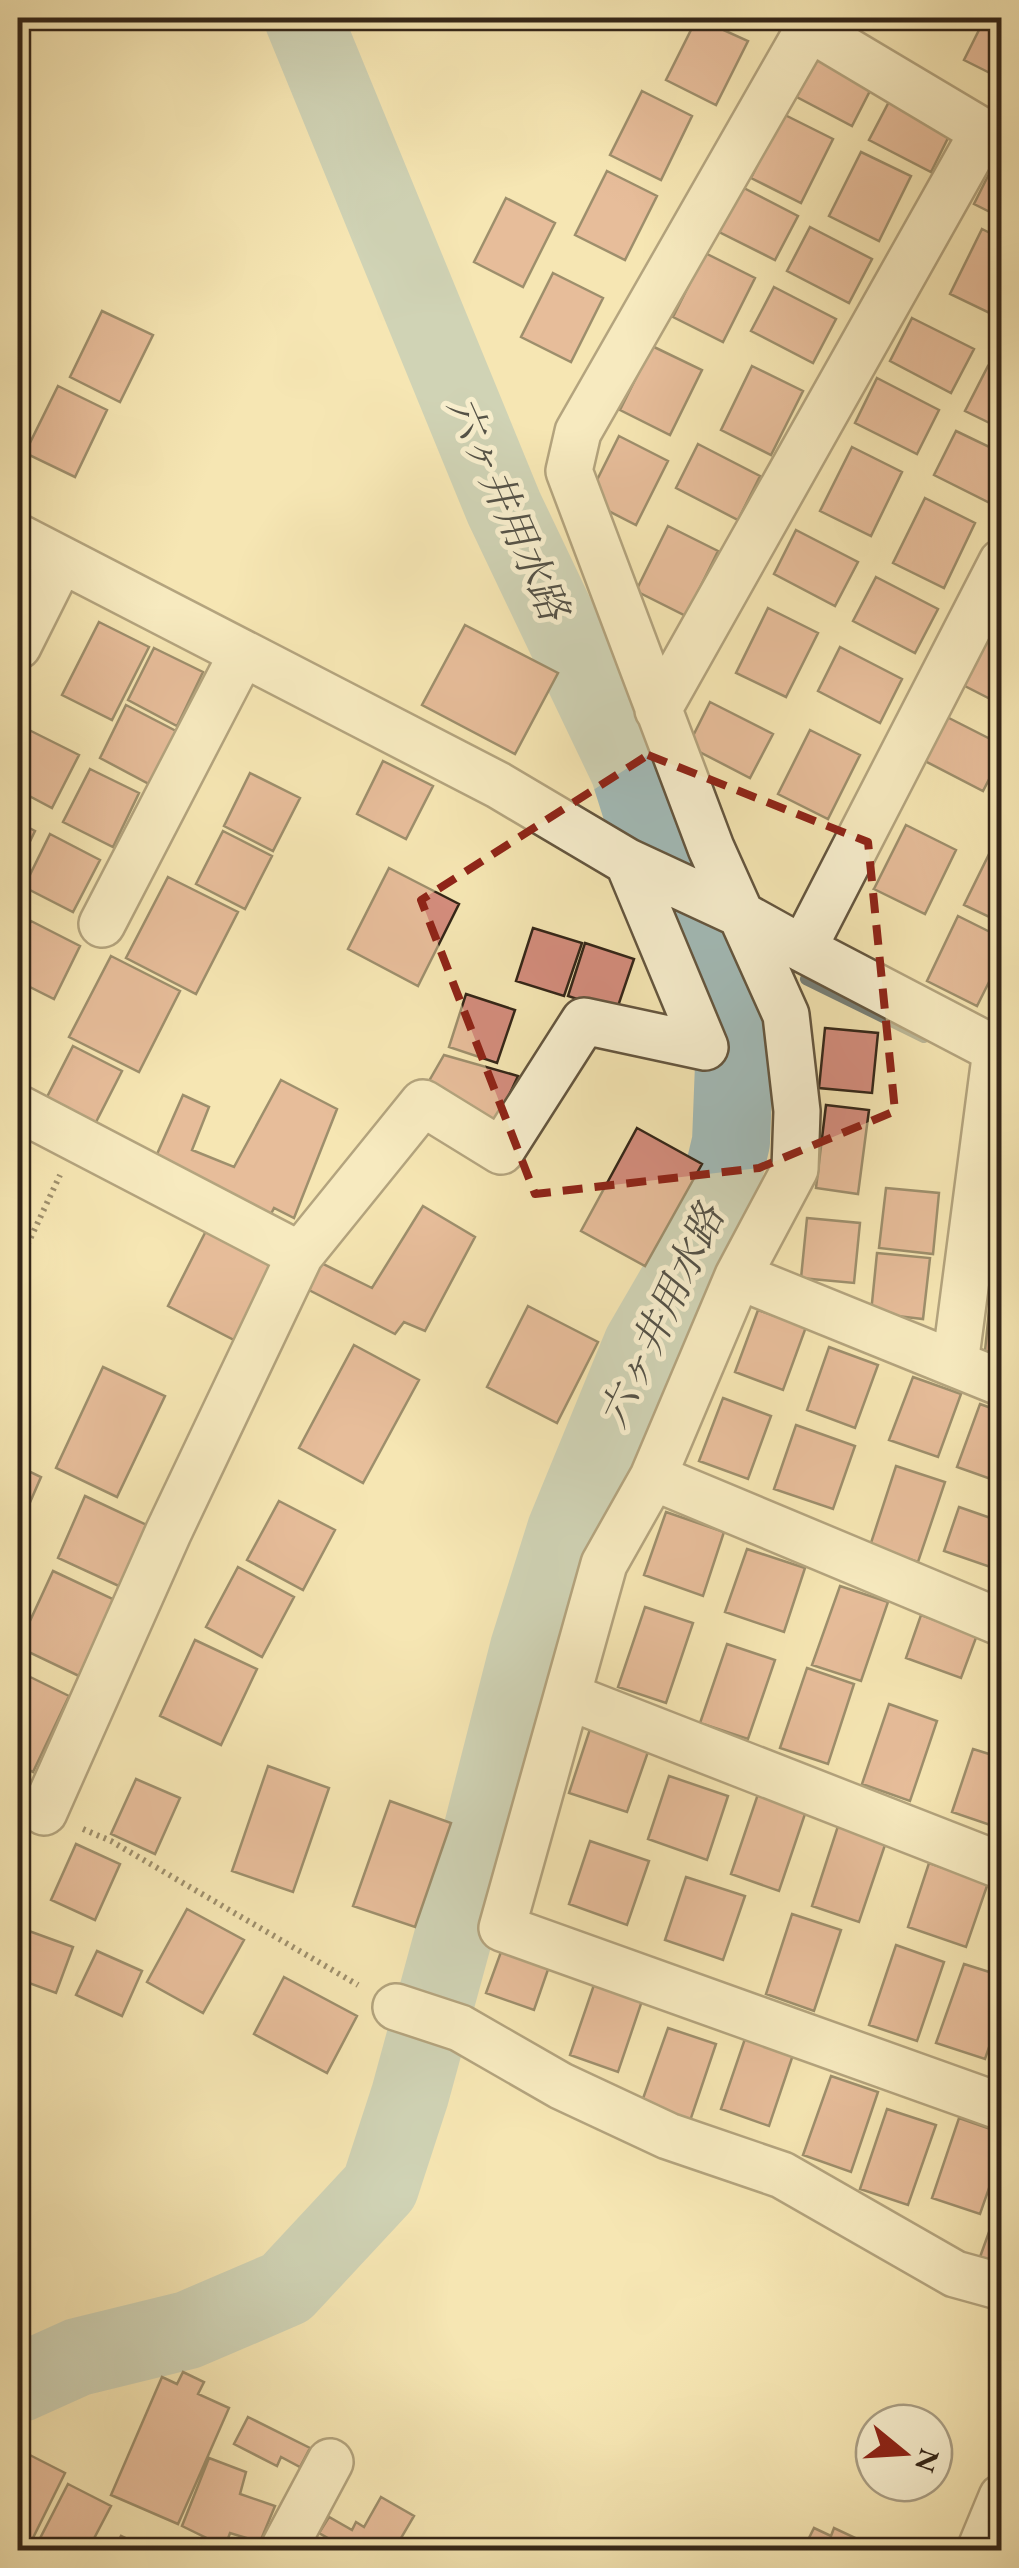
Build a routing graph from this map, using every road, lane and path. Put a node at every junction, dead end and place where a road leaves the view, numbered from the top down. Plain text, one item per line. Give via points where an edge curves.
1 (992, 138) edge
2 (18, 537) edge
3 (61, 560) junction
4 (1002, 562) edge
5 (18, 646) edge
6 (242, 654) junction
7 (658, 710) junction
8 (628, 862) junction
9 (738, 913) junction
10 (102, 924) dead end
11 (803, 949) junction
12 (1000, 1048) edge
13 (18, 1108) edge
14 (78, 1138) junction
15 (300, 1255) junction
16 (18, 1264) edge
17 (738, 1276) junction
18 (956, 1364) junction
19 (1002, 1383) edge
20 (652, 1478) junction
21 (1002, 1623) edge
22 (566, 1696) junction
23 (44, 1812) joint
24 (1002, 1866) edge
25 (396, 2007) joint
26 (1002, 2107) edge
27 (1002, 2286) edge
28 (330, 2462) dead end
29 (1002, 2497) edge
30 (283, 2550) edge
31 (980, 2550) edge

1 - 7 street
1 - 7 street via 809,28 578,432 569,472
2 - 3 street
3 - 5 street
3 - 6 street
4 - 11 street
6 - 8 street via 498,785
6 - 10 street
7 - 9 street
8 - 9 street
8 - 15 street via 705,1047 584,1021 501,1151 423,1103
9 - 11 street
9 - 17 street via 786,1016 797,1111 795,1169
11 - 12 street
12 - 18 street
13 - 14 street
14 - 15 street
14 - 16 path
15 - 23 street
17 - 18 street
17 - 20 street
18 - 19 street
20 - 21 street
20 - 22 street via 604,1564
22 - 24 street
22 - 26 street via 502,1928
23 - 25 path via 112,1841
25 - 27 street via 460,2028 668,2136 782,2176 955,2274
28 - 30 street
29 - 31 street

